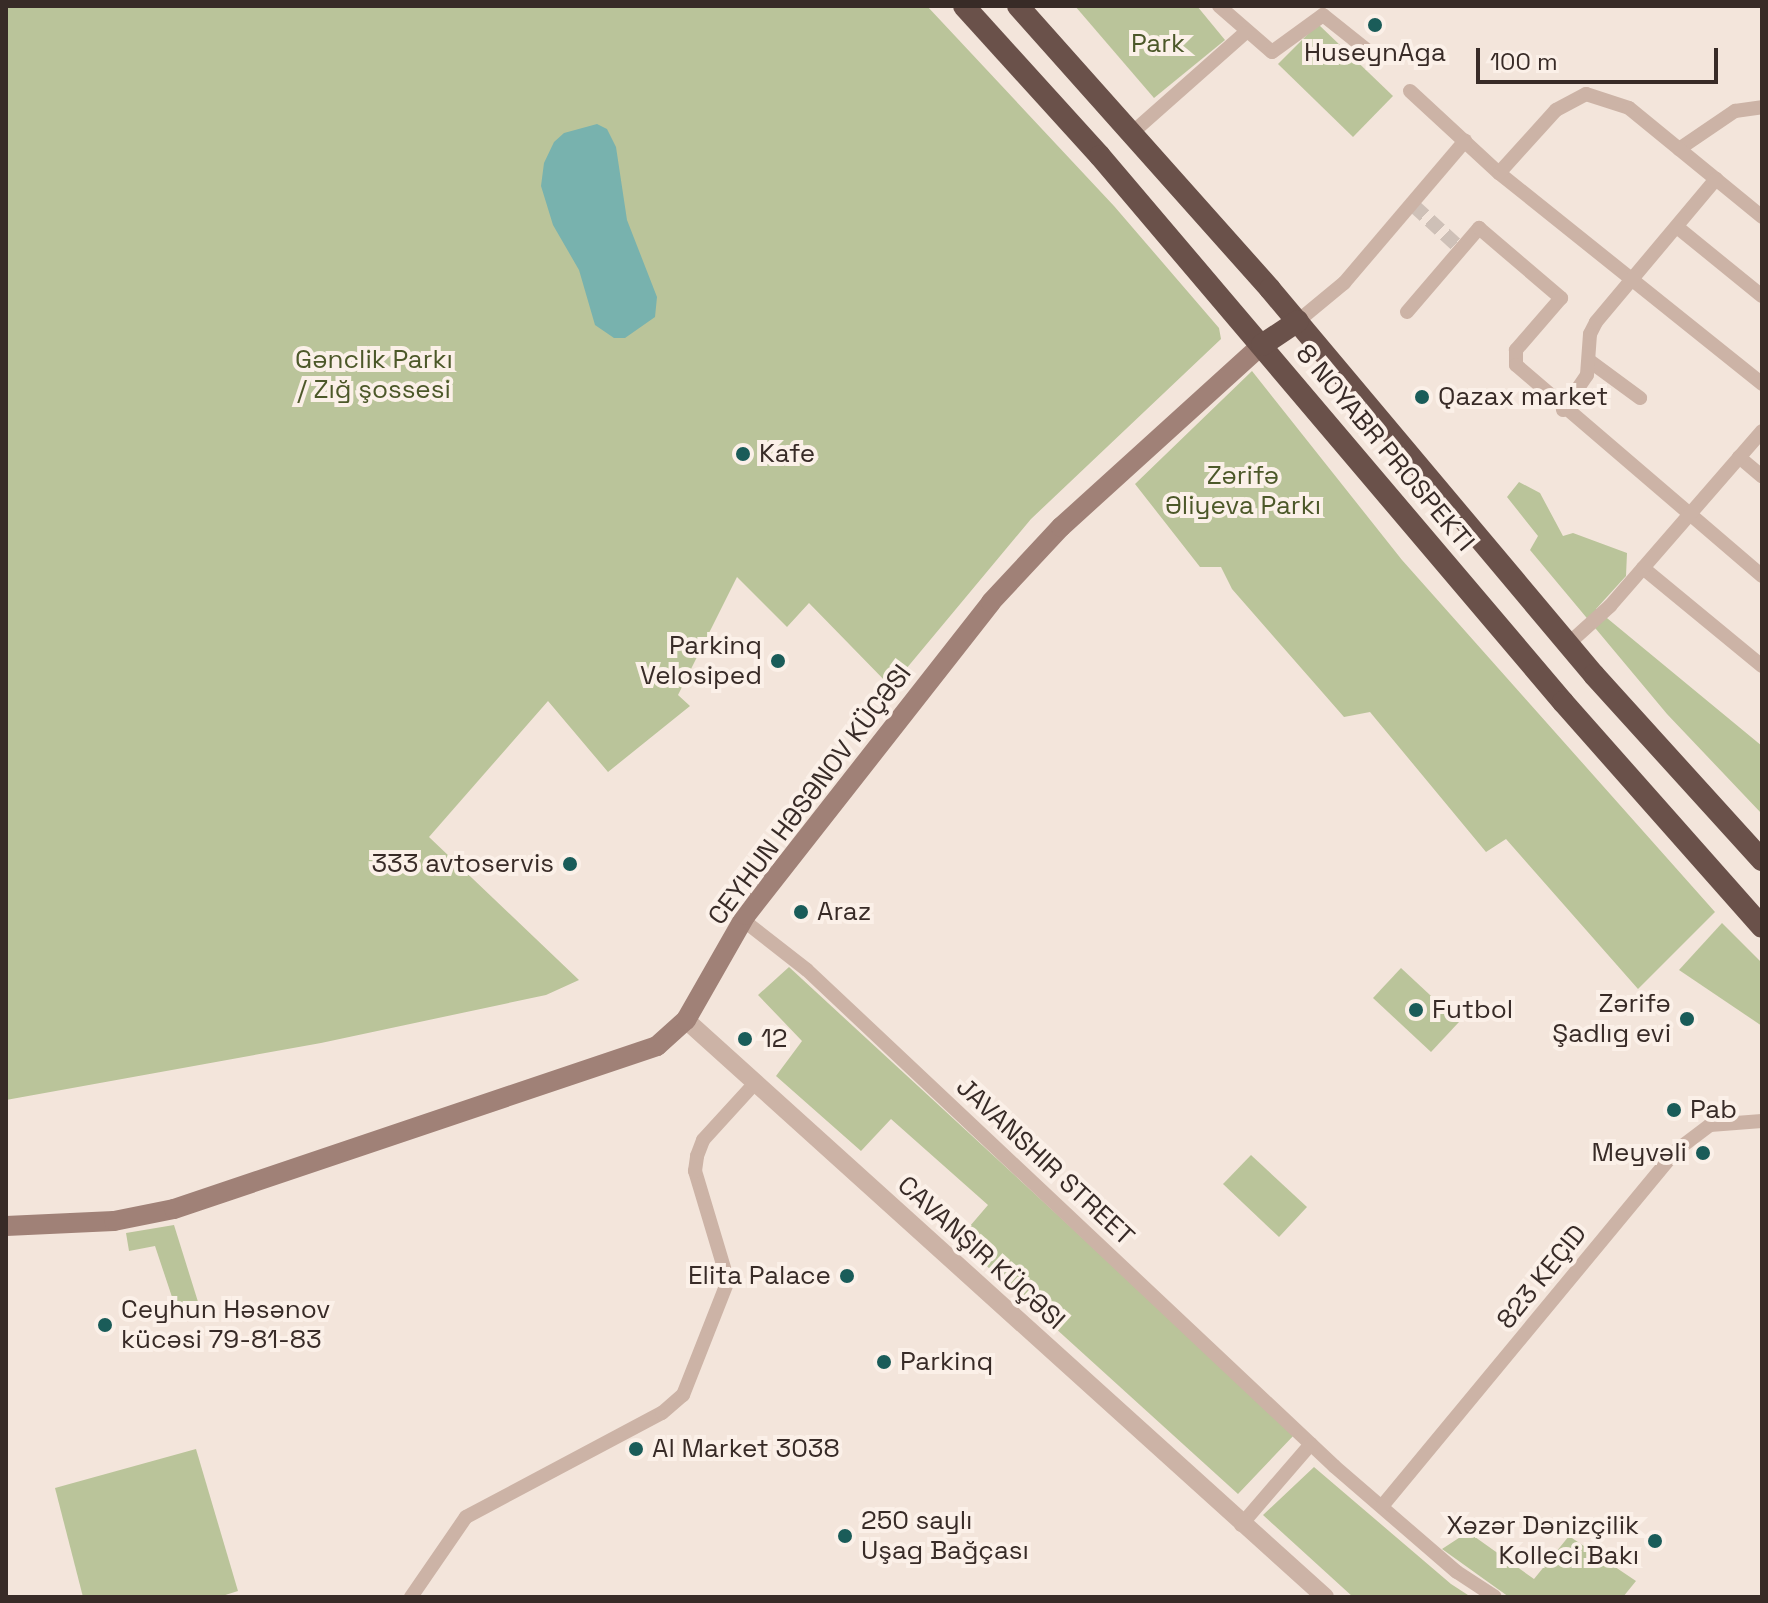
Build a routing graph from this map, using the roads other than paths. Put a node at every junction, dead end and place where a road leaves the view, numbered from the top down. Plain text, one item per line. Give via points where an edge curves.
1 (964, 6) edge
2 (1018, 6) edge
3 (1219, 6) edge
4 (1245, 33) junction
5 (1367, 50) dead end
6 (1410, 91) dead end
7 (1762, 107) edge
8 (1133, 132) junction
9 (1465, 141) junction
10 (1679, 149) junction
11 (1499, 173) junction
12 (1716, 179) junction
13 (1762, 217) edge
14 (1677, 227) junction
15 (1631, 279) junction
16 (1762, 296) edge
17 (1407, 312) dead end
18 (1298, 321) junction
19 (1262, 345) junction
20 (1591, 362) junction
21 (1762, 384) edge
22 (1640, 398) dead end
23 (1563, 410) junction
24 (1762, 431) edge
25 (1739, 457) junction
26 (1762, 476) edge
27 (1687, 516) junction
28 (1643, 568) junction
29 (1762, 576) edge
30 (1568, 644) junction
31 (1762, 666) edge
32 (1762, 860) edge
33 (743, 920) junction
34 (1762, 927) edge
35 (686, 1020) junction
36 (755, 1083) junction
37 (1762, 1121) edge
38 (6, 1226) edge
39 (1311, 1444) junction
40 (1383, 1505) junction
41 (1241, 1525) junction
42 (411, 1597) edge
43 (1325, 1597) edge
44 (1495, 1597) edge

1 - 19 highway, 8 NOYABR PROSPEKTI
2 - 8 highway, 8 NOYABR PROSPEKTI
3 - 4 street
4 - 5 street via 1272,52 1323,15
4 - 8 street
6 - 9 street
7 - 10 street via 1735,111
8 - 18 highway, 8 NOYABR PROSPEKTI
9 - 11 street
9 - 18 street via 1344,283
10 - 11 street via 1619,102 1578,95 1556,110
10 - 12 street
11 - 15 street
12 - 13 street
12 - 14 street
14 - 15 street
14 - 16 street
15 - 20 street via 1590,334
15 - 21 street
17 - 23 street via 1479,228 1561,298 1515,357 1522,372
18 - 19 highway
18 - 30 highway, 8 NOYABR PROSPEKTI
19 - 33 main road, CEYHUN HƏSƏNOV KÜÇƏSI via 1019,571
19 - 34 highway, 8 NOYABR PROSPEKTI via 1563,702
20 - 22 street
20 - 23 street
23 - 27 street
24 - 25 street
25 - 26 street
25 - 27 street
27 - 28 street
27 - 29 street
28 - 30 street
28 - 31 street
30 - 32 highway, 8 NOYABR PROSPEKTI
33 - 35 main road, CEYHUN HƏSƏNOV KÜÇƏSI
33 - 39 street, JAVANSHIR STREET via 807,970
35 - 36 street, CAVANŞIR KÜÇƏSI
35 - 38 main road, CEYHUN HƏSƏNOV KÜÇƏSI via 641,1053 212,1198 114,1221
36 - 41 street, CAVANŞIR KÜÇƏSI
36 - 42 street via 703,1140 697,1156 695,1171 728,1281 683,1395 662,1413 466,1517
37 - 40 street, 823 KEÇID via 1710,1125 1677,1150
39 - 40 street
39 - 41 street
40 - 44 street via 1457,1572
41 - 43 street, CAVANŞIR KÜÇƏSI

